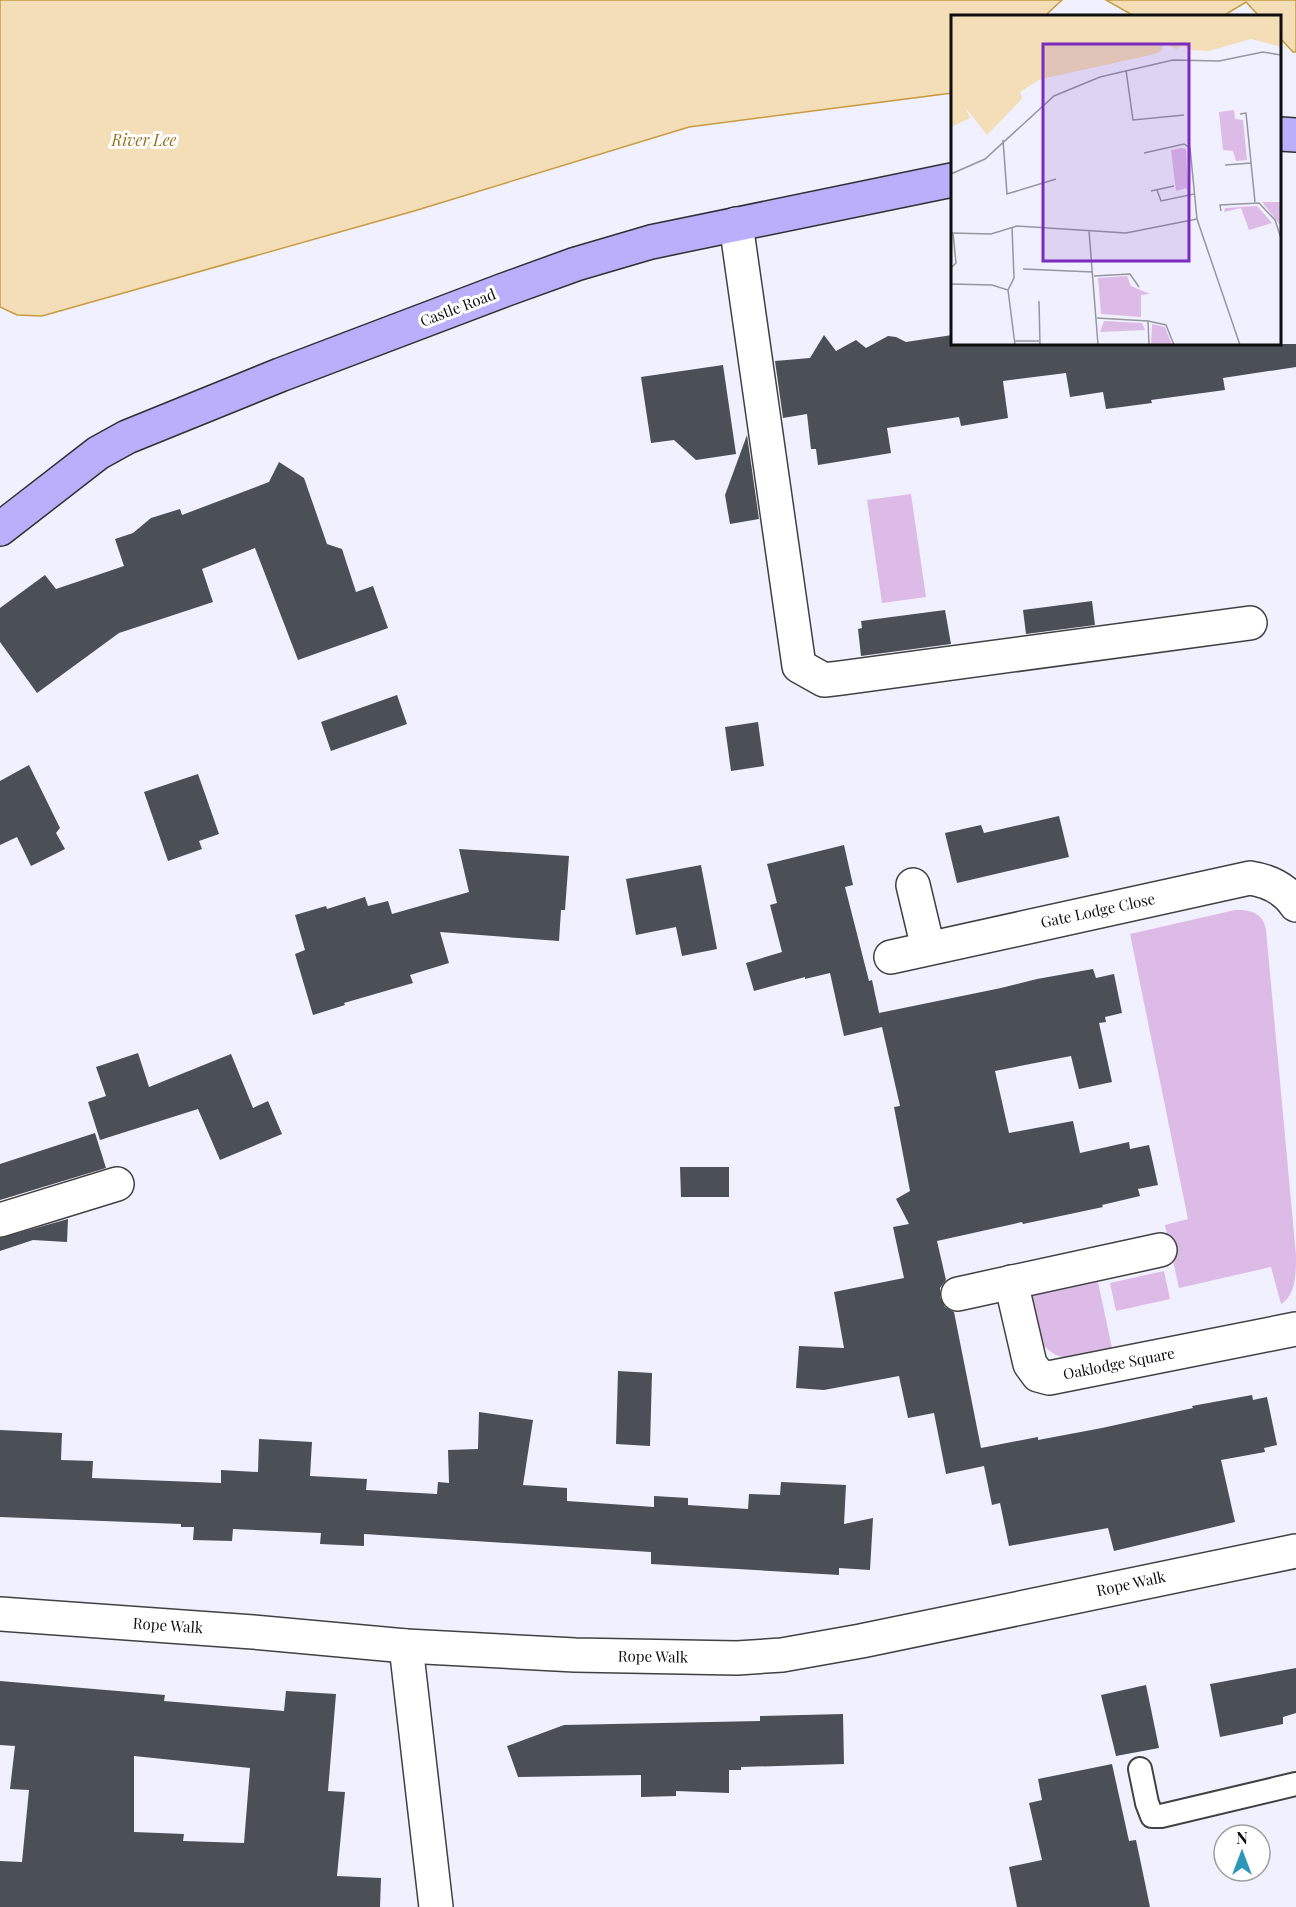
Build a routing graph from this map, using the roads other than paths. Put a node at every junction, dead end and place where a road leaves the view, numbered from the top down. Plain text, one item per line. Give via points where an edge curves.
1 (1281, 134) edge
2 (1296, 135) edge
3 (951, 180) edge
4 (736, 224) junction
5 (0, 529) edge
6 (1250, 623) dead end
7 (913, 885) dead end
8 (1296, 905) edge
9 (928, 948) junction
10 (891, 957) dead end
11 (117, 1184) dead end
12 (0, 1220) edge
13 (1160, 1250) dead end
14 (1011, 1282) junction
15 (958, 1294) dead end
16 (1296, 1329) edge
17 (1296, 1551) edge
18 (0, 1614) edge
19 (406, 1646) junction
20 (1140, 1769) dead end
21 (1296, 1784) edge
22 (436, 1907) edge

1 - 2 main road
3 - 4 main road, Castle Road
4 - 5 main road, Castle Road via 651,242 576,264 127,437 98,453
4 - 6 street via 799,666 824,680
7 - 9 street
8 - 9 street, Gate Lodge Close via 1279,888 1250,878
9 - 10 street, Gate Lodge Close
11 - 12 street
13 - 14 street
14 - 15 street
14 - 16 street, Oaklodge Square via 1030,1364 1038,1375 1049,1378
17 - 19 street, Rope Walk via 782,1655 665,1658
18 - 19 street, Rope Walk
19 - 22 street
20 - 21 lane via 1152,1816

